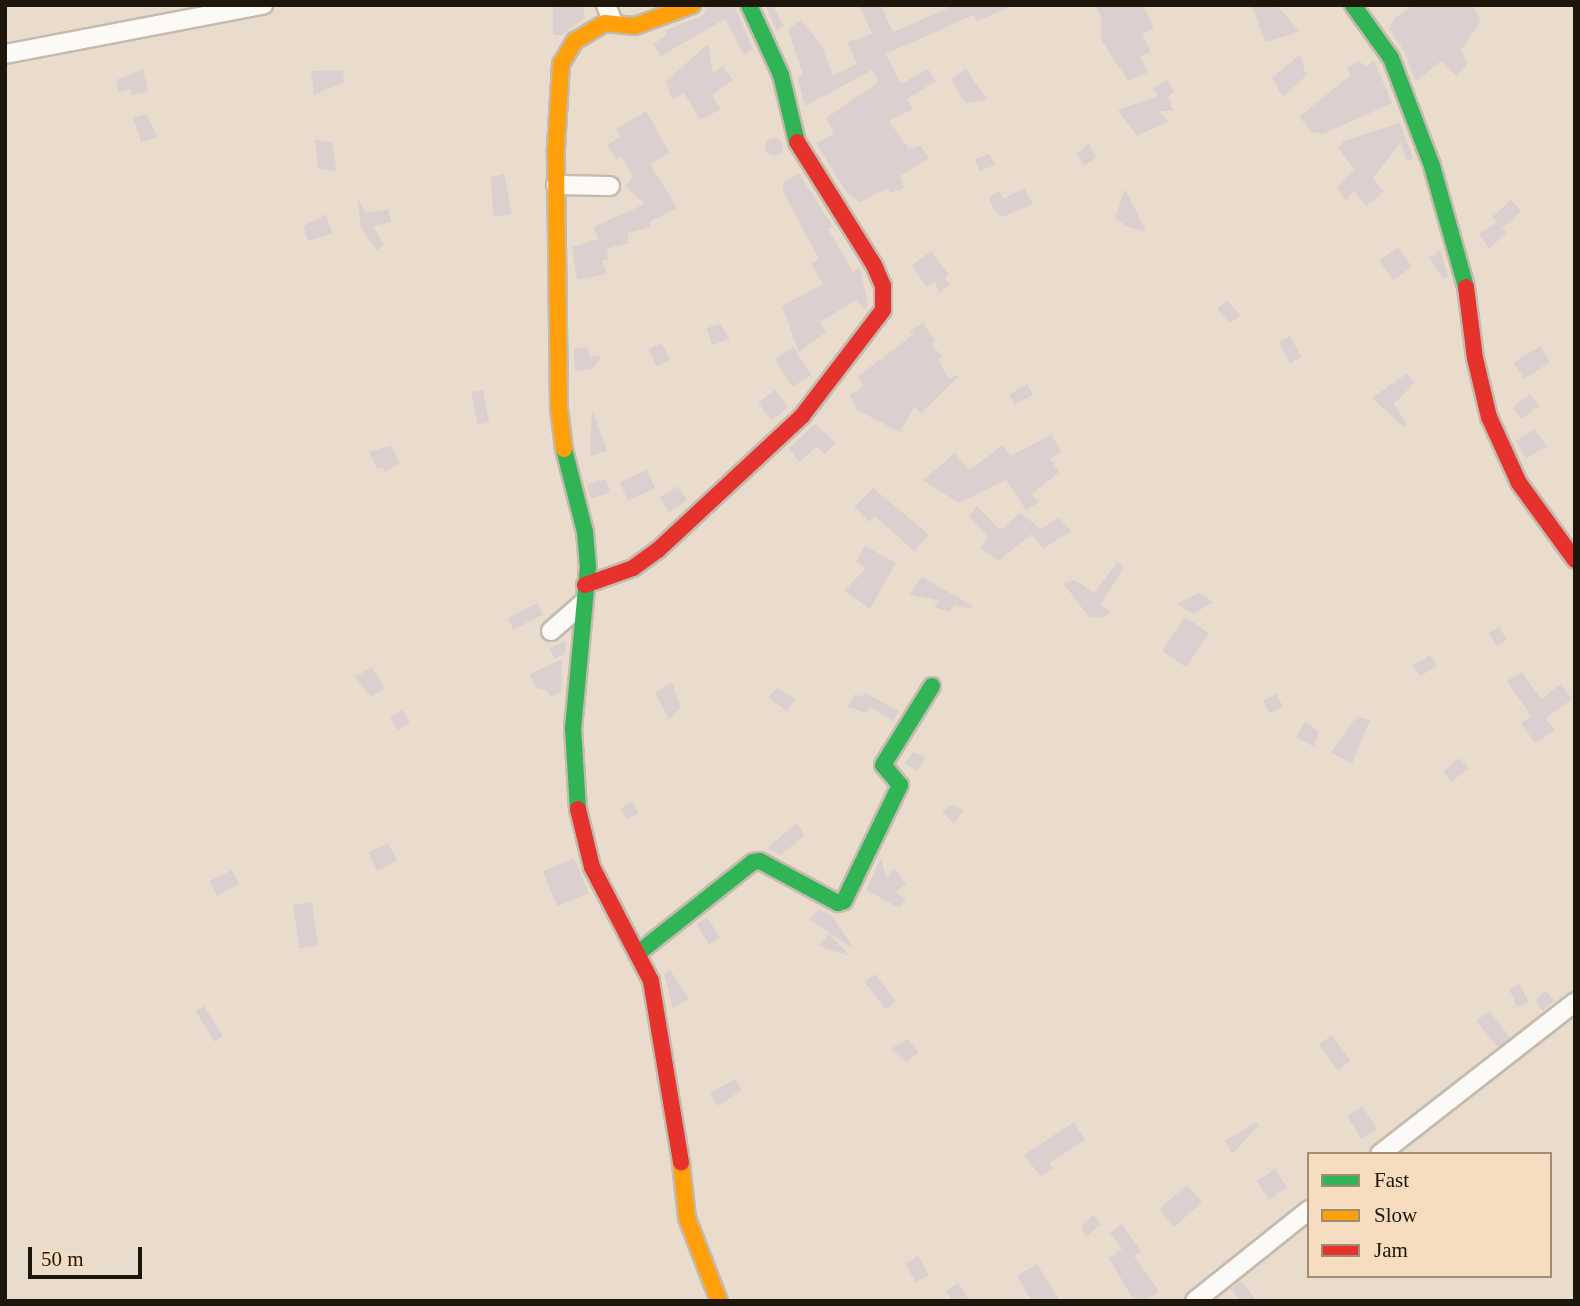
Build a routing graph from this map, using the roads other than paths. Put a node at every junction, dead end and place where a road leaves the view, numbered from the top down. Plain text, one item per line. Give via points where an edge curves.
1 (263, 5) edge
2 (692, 5) edge
3 (749, 5) edge
4 (1353, 5) edge
5 (610, 13) edge
6 (5, 54) edge
7 (556, 185) junction
8 (610, 186) dead end
9 (1575, 560) edge
10 (584, 594) junction
11 (551, 631) dead end
12 (932, 686) dead end
13 (637, 954) junction
14 (1575, 1002) edge
15 (1383, 1152) edge
16 (1307, 1212) edge
17 (719, 1301) edge
18 (1195, 1301) edge

1 - 6 street
2 - 5 street via 635,26
3 - 10 street via 780,75 795,138 874,265 883,286 883,310 802,416 658,550
4 - 9 street via 1391,58 1432,166 1467,290 1475,358 1489,417 1519,484
5 - 7 street via 575,41 561,64
7 - 8 street
7 - 10 street via 559,409 566,466 585,532
10 - 11 street
10 - 13 street via 573,728 576,803 593,867
12 - 13 street via 883,765 900,785 844,901 838,903 760,861 753,862
13 - 17 street via 651,981 662,1028 687,1218
14 - 15 street
16 - 18 street

